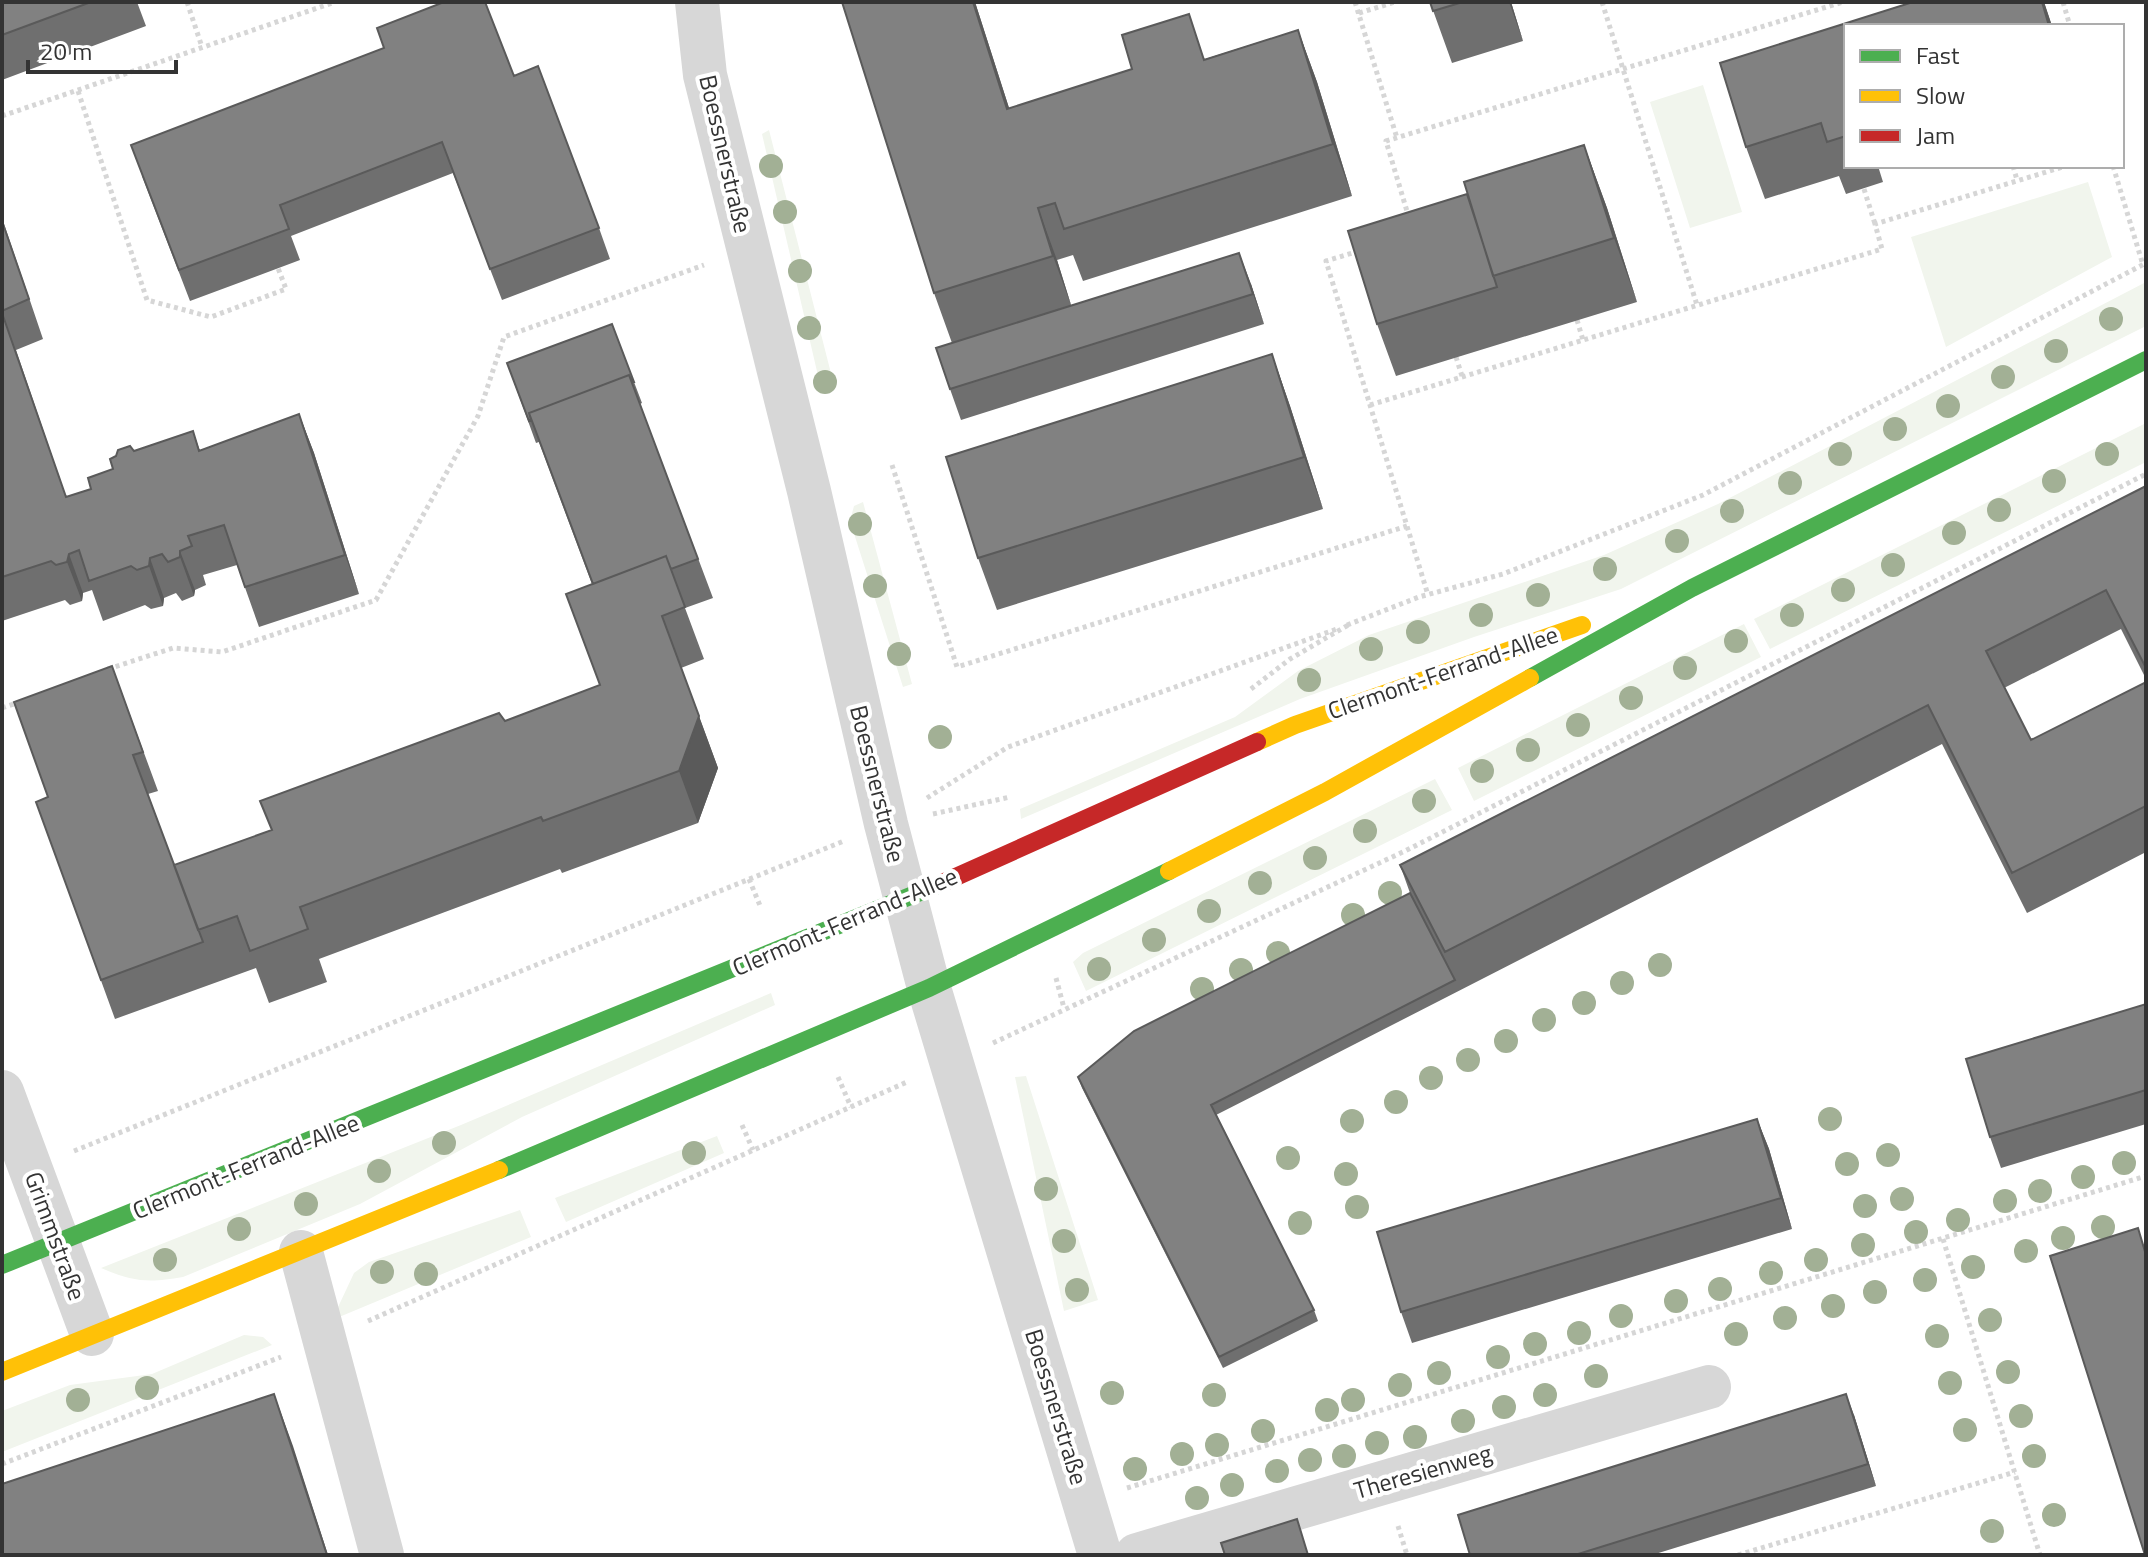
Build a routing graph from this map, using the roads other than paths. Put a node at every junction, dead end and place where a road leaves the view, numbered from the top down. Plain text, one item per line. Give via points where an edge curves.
1 (697, 2) edge
2 (2146, 360) edge
3 (1692, 588) junction
4 (906, 899) junction
5 (929, 988) junction
6 (2, 1092) edge
7 (58, 1244) junction
8 (301, 1252) junction
9 (2, 1265) edge
10 (92, 1334) junction
11 (2, 1372) edge
12 (1709, 1387) dead end
13 (382, 1555) edge
14 (1100, 1555) edge
15 (1137, 1555) edge

1 - 4 street, Boessnerstraße via 705,75
2 - 3 street, Clermont-Ferrand-Allee
3 - 4 street, Clermont-Ferrand-Allee via 1295,725
3 - 5 street, Clermont-Ferrand-Allee via 1325,792
4 - 5 street, Boessnerstraße
4 - 7 street, Clermont-Ferrand-Allee
5 - 8 street, Clermont-Ferrand-Allee
5 - 14 street, Boessnerstraße
6 - 7 street, Grimmstraße
7 - 9 street, Clermont-Ferrand-Allee
7 - 10 street, Grimmstraße
8 - 10 street, Clermont-Ferrand-Allee
8 - 13 street
10 - 11 street, Clermont-Ferrand-Allee
12 - 15 street, Theresienweg

